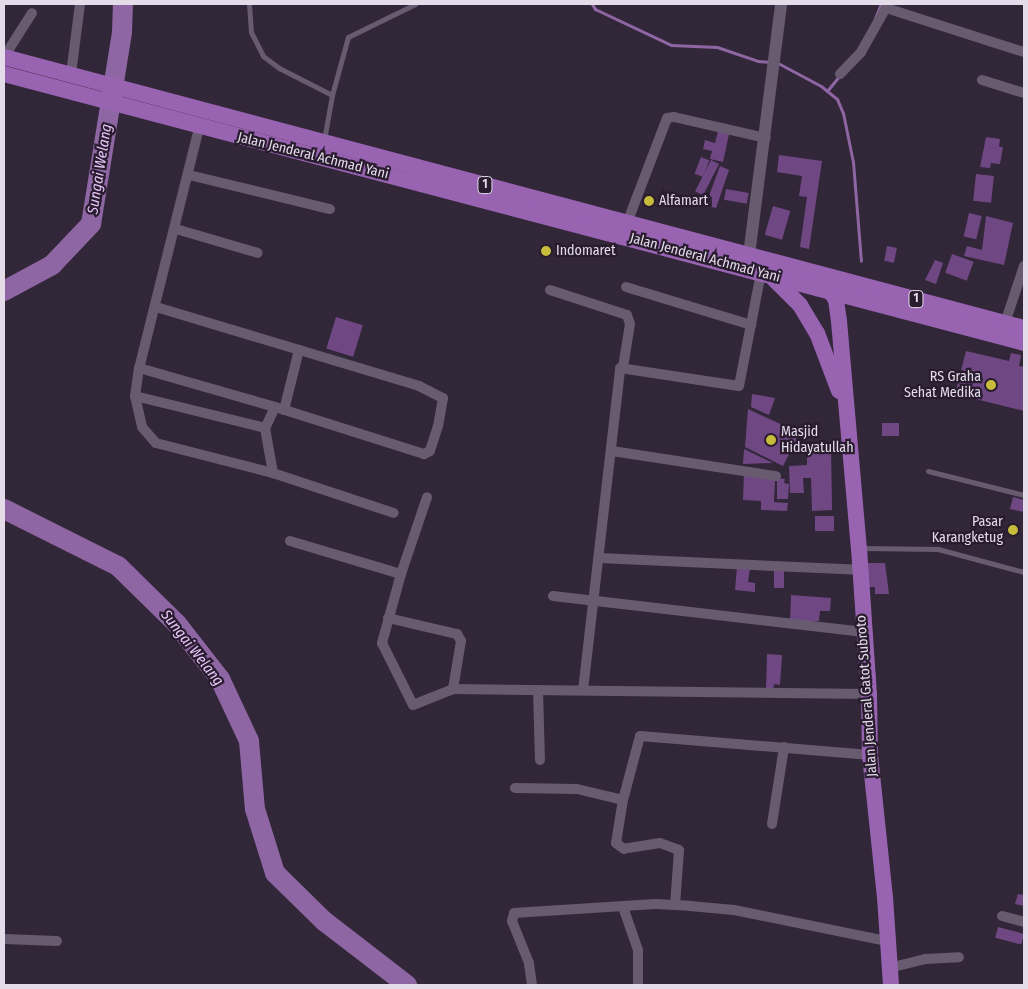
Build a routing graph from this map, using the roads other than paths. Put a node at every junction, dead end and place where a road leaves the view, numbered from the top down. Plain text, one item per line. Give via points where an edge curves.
1 (80, 4) edge
2 (249, 4) edge
3 (415, 4) edge
4 (781, 4) edge
5 (887, 6) edge
6 (32, 13) dead end
7 (1024, 52) edge
8 (4, 57) edge
9 (4, 74) edge
10 (72, 74) junction
11 (840, 74) dead end
12 (982, 80) dead end
13 (1024, 93) edge
14 (332, 95) junction
15 (157, 107) junction
16 (199, 128) junction
17 (766, 138) junction
18 (322, 150) junction
19 (189, 175) junction
20 (330, 209) dead end
21 (627, 223) junction
22 (176, 229) junction
23 (258, 253) dead end
24 (749, 255) junction
25 (1024, 266) edge
26 (808, 271) junction
27 (766, 275) junction
28 (626, 287) dead end
29 (550, 290) dead end
30 (832, 291) junction
31 (156, 307) junction
32 (1005, 323) junction
33 (751, 325) junction
34 (1024, 328) edge
35 (1024, 343) edge
36 (299, 350) junction
37 (623, 367) junction
38 (140, 368) junction
39 (135, 396) junction
40 (846, 407) junction
41 (280, 408) junction
42 (265, 428) junction
43 (612, 450) junction
44 (928, 471) dead end
45 (273, 473) junction
46 (776, 476) dead end
47 (1024, 495) edge
48 (427, 497) dead end
49 (394, 513) dead end
50 (290, 541) dead end
51 (859, 548) junction
52 (599, 558) junction
53 (859, 570) junction
54 (1024, 572) edge
55 (401, 574) junction
56 (553, 596) dead end
57 (594, 600) junction
58 (388, 618) junction
59 (864, 632) junction
60 (453, 689) junction
61 (538, 690) junction
62 (583, 690) junction
63 (869, 694) junction
64 (784, 747) junction
65 (870, 755) junction
66 (540, 760) dead end
67 (515, 788) dead end
68 (623, 800) junction
69 (772, 824) dead end
70 (675, 905) junction
71 (623, 907) junction
72 (1002, 916) dead end
73 (1024, 922) edge
74 (4, 939) edge
75 (57, 941) dead end
76 (886, 941) junction
77 (960, 957) dead end
78 (889, 968) junction
79 (532, 985) edge
80 (638, 985) edge
81 (890, 985) edge

1 - 10 street
2 - 14 lane via 251,32 263,56 278,68
3 - 14 lane via 348,38
4 - 17 street
5 - 7 street
5 - 11 street via 861,52
6 - 8 street
8 - 10 highway, 1
9 - 15 highway, 1 via 65,91
10 - 15 highway, 1
12 - 13 street
14 - 18 lane
15 - 16 highway, Jalan Jenderal Achmad Yani / 1
15 - 18 highway, Jalan Jenderal Achmad Yani / 1
16 - 18 highway, Jalan Jenderal Achmad Yani / 1
16 - 19 street
17 - 21 street via 667,118
17 - 24 street
18 - 21 highway, Jalan Jenderal Achmad Yani / 1
18 - 27 highway, Jalan Jenderal Achmad Yani / 1
19 - 20 street
19 - 22 street
21 - 24 highway, Jalan Jenderal Achmad Yani / 1
22 - 23 street
22 - 31 street
24 - 26 highway, Jalan Jenderal Achmad Yani / 1
25 - 32 street
26 - 30 highway
26 - 32 highway, Jalan Jenderal Achmad Yani / 1
27 - 30 highway, Jalan Jenderal Achmad Yani / 1
27 - 33 street
27 - 40 highway, Jalan Jenderal Gatot Subroto via 800,305 817,333
28 - 33 street
29 - 37 street via 627,315 630,324
30 - 35 highway, Jalan Jenderal Achmad Yani / 1
30 - 40 highway, Jalan Jenderal Gatot Subroto via 839,321
31 - 36 street
31 - 38 street
32 - 34 highway, Jalan Jenderal Achmad Yani / 1
33 - 37 street via 739,386
36 - 41 street
36 - 41 street via 442,396 443,413 430,451 424,454
37 - 43 street via 618,372
38 - 39 street
38 - 41 street
39 - 42 street
39 - 45 street via 142,427 156,443
40 - 51 highway, Jalan Jenderal Gatot Subroto
41 - 42 street
42 - 45 street
43 - 46 street
43 - 52 street
44 - 47 lane
45 - 49 street
48 - 55 street
50 - 55 street
51 - 53 highway, Jalan Jenderal Gatot Subroto
51 - 54 lane via 938,549
52 - 53 street
52 - 57 street
53 - 59 highway, Jalan Jenderal Gatot Subroto
55 - 58 street
56 - 57 street
57 - 59 street
57 - 62 street
58 - 60 street via 457,634 461,641
58 - 60 street via 382,643 410,704
59 - 63 highway, Jalan Jenderal Gatot Subroto
60 - 61 street
61 - 62 street
61 - 66 street
62 - 63 street
63 - 65 highway, Jalan Jenderal Gatot Subroto
64 - 65 street
64 - 68 street via 640,736
64 - 69 street
65 - 76 highway, Jalan Jenderal Gatot Subroto via 885,897
67 - 68 street via 577,789
68 - 70 street via 616,839 619,848 660,843 679,850
70 - 71 street
70 - 76 street via 734,910
71 - 79 street via 514,913 512,921 529,963
71 - 80 street via 638,950
72 - 73 street
74 - 75 street
76 - 78 highway, Jalan Jenderal Gatot Subroto
77 - 78 street via 925,958
78 - 81 highway, Jalan Jenderal Gatot Subroto

